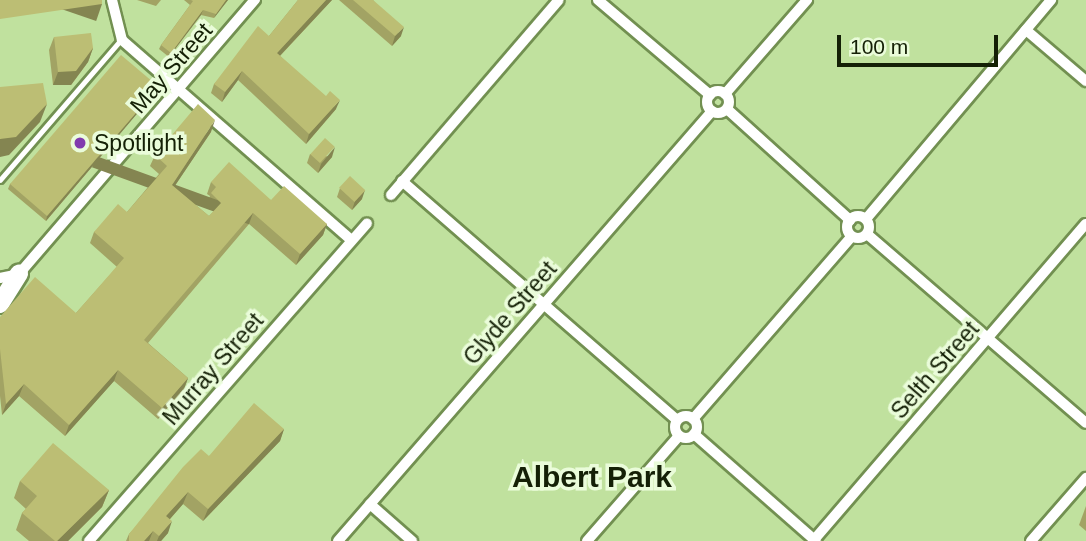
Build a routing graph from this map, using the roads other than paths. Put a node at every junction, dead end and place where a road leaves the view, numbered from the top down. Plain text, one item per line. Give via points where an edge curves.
1 (112, 0) edge
2 (255, 0) edge
3 (559, 0) edge
4 (598, 0) edge
5 (807, 0) edge
6 (1051, 0) edge
7 (1026, 30) junction
8 (122, 40) junction
9 (1086, 80) edge
10 (178, 89) junction
11 (725, 94) junction
12 (710, 95) junction
13 (727, 109) junction
14 (712, 111) junction
15 (0, 180) edge
16 (402, 181) junction
17 (391, 195) dead end
18 (866, 219) junction
19 (850, 220) junction
20 (367, 223) dead end
21 (1086, 224) edge
22 (867, 234) junction
23 (852, 236) junction
24 (351, 240) junction
25 (19, 274) junction
26 (0, 278) edge
27 (543, 303) junction
28 (0, 304) edge
29 (988, 339) junction
30 (693, 419) junction
31 (677, 420) junction
32 (1086, 423) edge
33 (694, 433) junction
34 (679, 436) junction
35 (1086, 478) edge
36 (370, 504) junction
37 (814, 540) edge
38 (89, 541) edge
39 (338, 541) edge
40 (412, 541) edge
41 (587, 541) edge
42 (1031, 541) edge

1 - 8 street
2 - 10 street, May Street
3 - 16 street
4 - 12 street
5 - 11 street
6 - 7 street
7 - 9 street
7 - 18 street
8 - 10 street
8 - 15 lane
10 - 24 street
10 - 25 street, May Street
11 - 12 street
11 - 13 street
12 - 14 street
13 - 14 street
13 - 19 street
14 - 27 street, Glyde Street
16 - 17 street
16 - 27 street
18 - 19 street
18 - 22 street
19 - 23 street
20 - 24 street, Murray Street
21 - 29 street, Selth Street
22 - 23 street
22 - 29 street
23 - 30 street
24 - 38 street, Murray Street
25 - 26 street
25 - 28 highway
27 - 31 street
27 - 36 street, Glyde Street
29 - 32 street
29 - 37 street, Selth Street
30 - 31 street
30 - 33 street
31 - 34 street
33 - 34 street
33 - 37 street
34 - 41 street
35 - 42 street
36 - 39 street, Glyde Street
36 - 40 street

